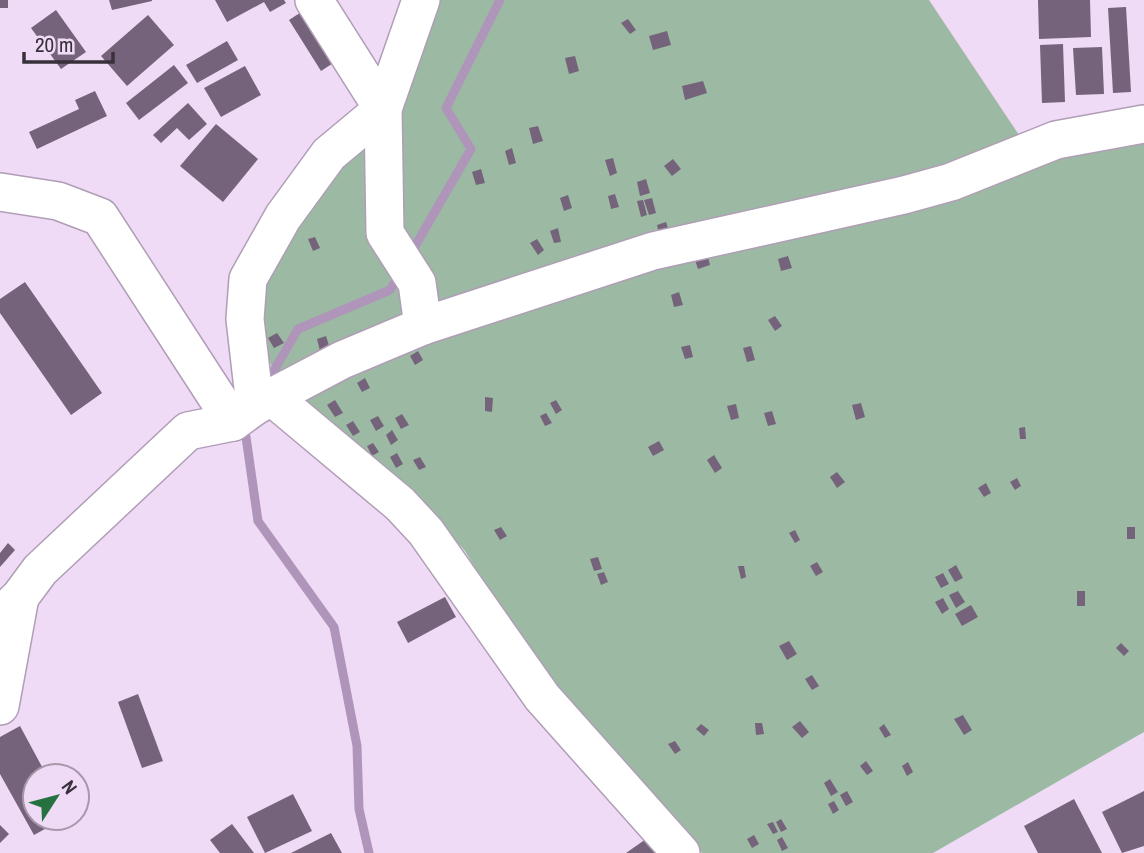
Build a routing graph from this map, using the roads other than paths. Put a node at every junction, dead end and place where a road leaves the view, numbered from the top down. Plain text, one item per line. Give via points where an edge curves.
1 (314, 0) edge
2 (421, 0) edge
3 (383, 109) junction
4 (1144, 124) edge
5 (0, 192) edge
6 (424, 326) junction
7 (253, 408) junction
8 (10, 607) edge
9 (0, 706) edge
10 (681, 853) edge

1 - 3 street
2 - 3 street
3 - 6 street via 384,233 417,283
3 - 7 street via 329,154 254,264 248,279 245,320
4 - 6 street via 1056,140 962,178 904,195 653,251
5 - 7 street via 58,201 100,217
6 - 7 street via 342,360
7 - 8 street via 188,431 40,569
7 - 10 street via 400,504 426,531 542,697
8 - 9 street

